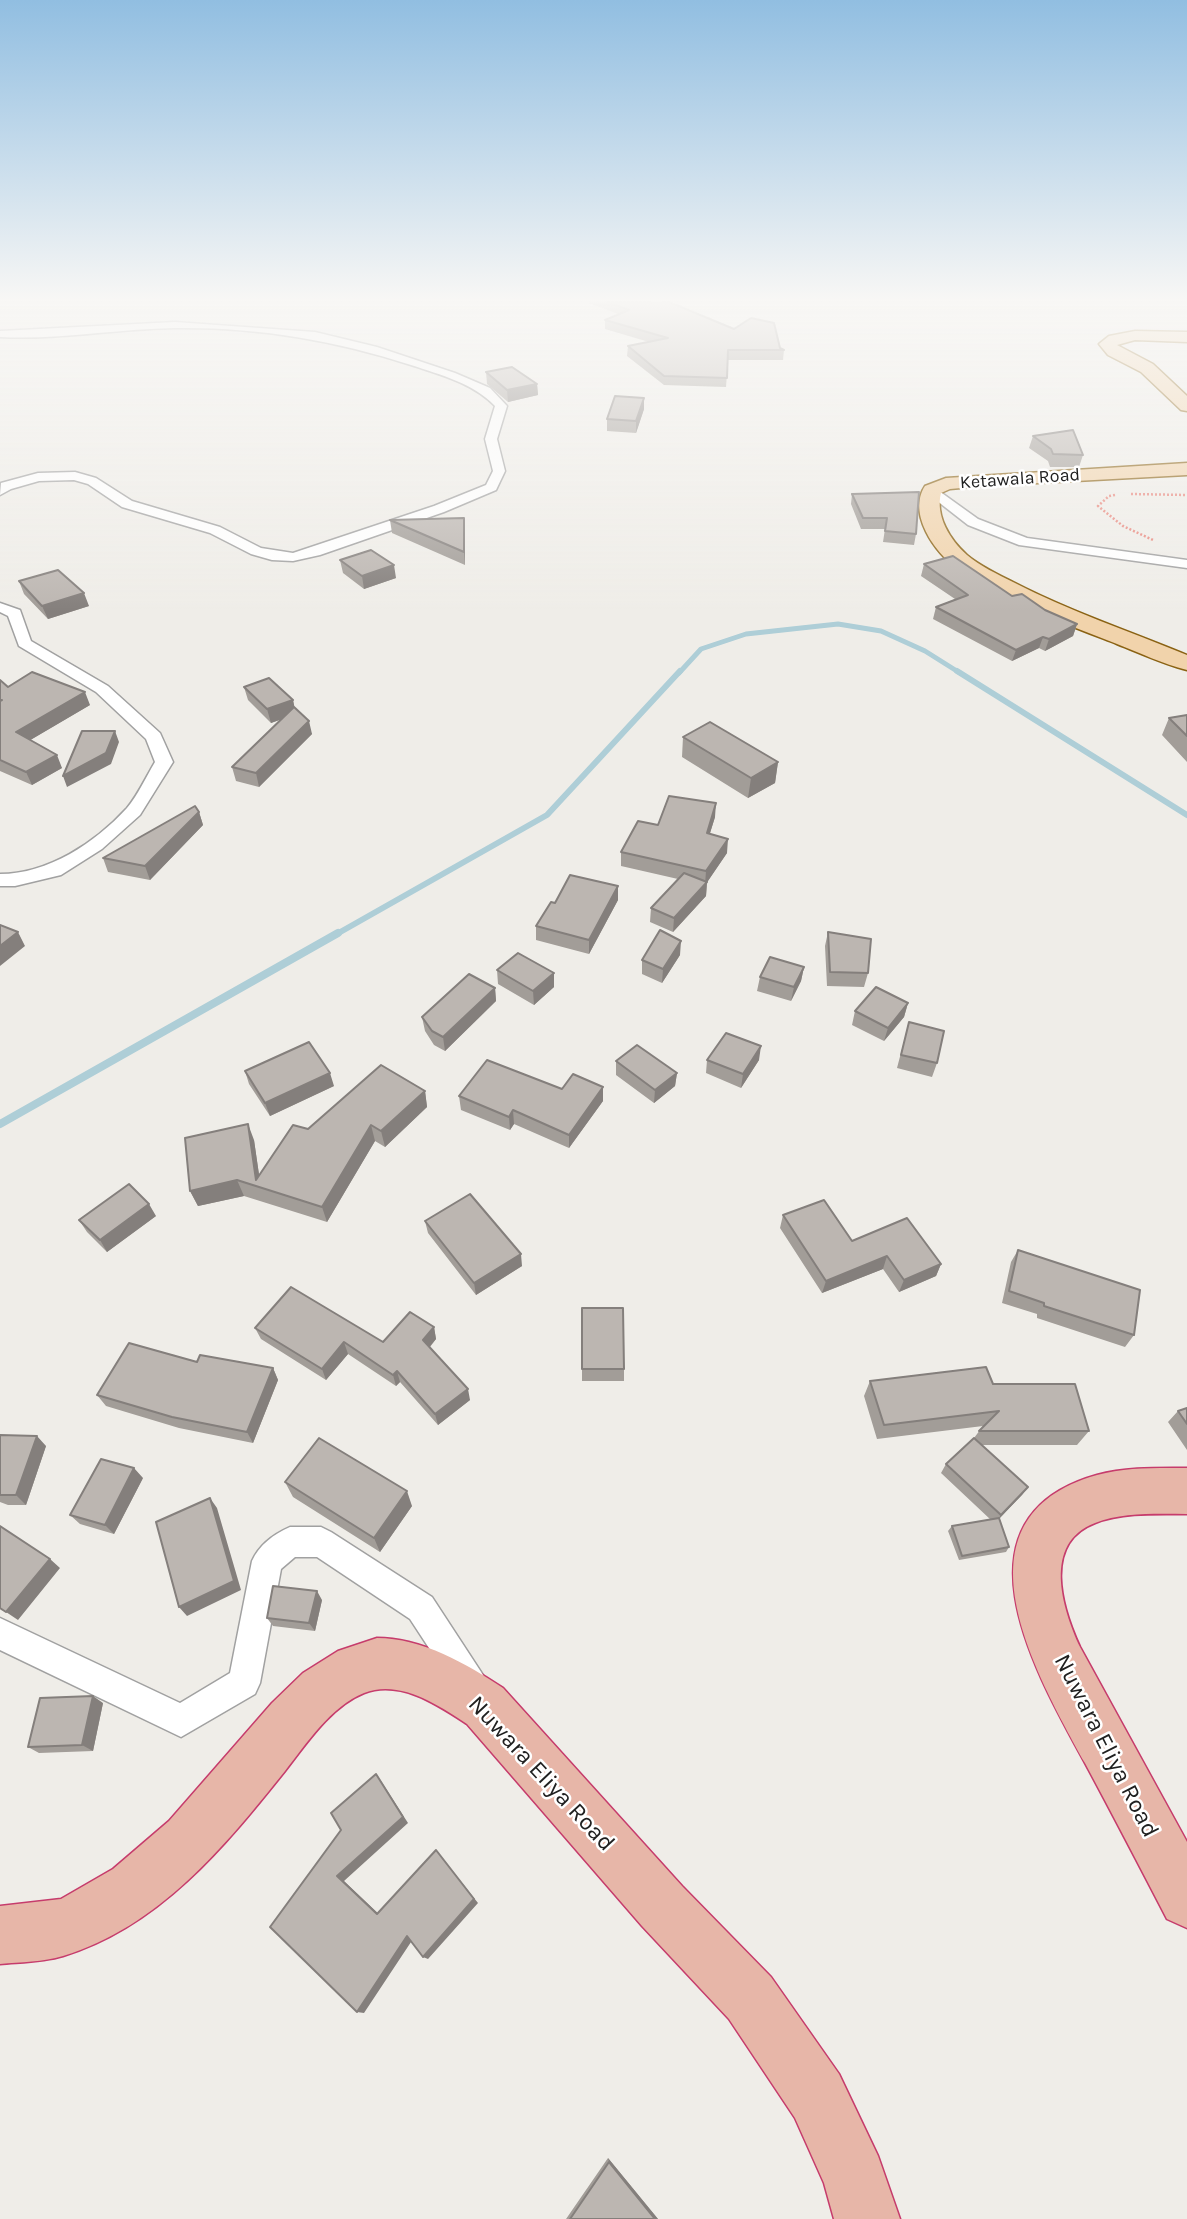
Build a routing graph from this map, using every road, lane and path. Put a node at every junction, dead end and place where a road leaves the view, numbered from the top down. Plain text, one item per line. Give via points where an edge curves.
1 (501, 406) edge
2 (1187, 469) edge
3 (932, 490) junction
4 (0, 491) edge
5 (1187, 495) edge
6 (1159, 542) dead end
7 (1187, 564) edge
8 (0, 607) edge
9 (1187, 663) edge
10 (0, 880) edge
11 (1187, 1491) edge
12 (0, 1634) edge
13 (485, 1706) junction
14 (1187, 1899) edge
15 (0, 1935) edge
16 (867, 2219) edge

1 - 4 street via 491,439 499,471 491,487 293,557 256,551 215,530 127,504 92,481 75,476 37,477
2 - 3 main road, Ketawala Road via 983,480
3 - 7 street via 973,522 1024,542
3 - 9 main road, Ketawala Road via 929,510 944,544 963,562 1013,591
5 - 6 path via 1123,494 1109,496 1098,506 1115,522
8 - 10 street via 15,613 24,643 102,689 154,737 164,762 134,811 95,845 54,871
11 - 14 highway, Nuwara Eliya Road via 1139,1493 1073,1508 1055,1522 1040,1547 1036,1577 1046,1626 1068,1678
12 - 13 street via 181,1721 244,1683 267,1561 290,1542 321,1542 421,1608
13 - 15 highway, Nuwara Eliya Road via 463,1690 401,1665 354,1670 303,1709 166,1863 116,1900 67,1926
13 - 16 highway, Nuwara Eliya Road via 750,1998 817,2096 855,2179

